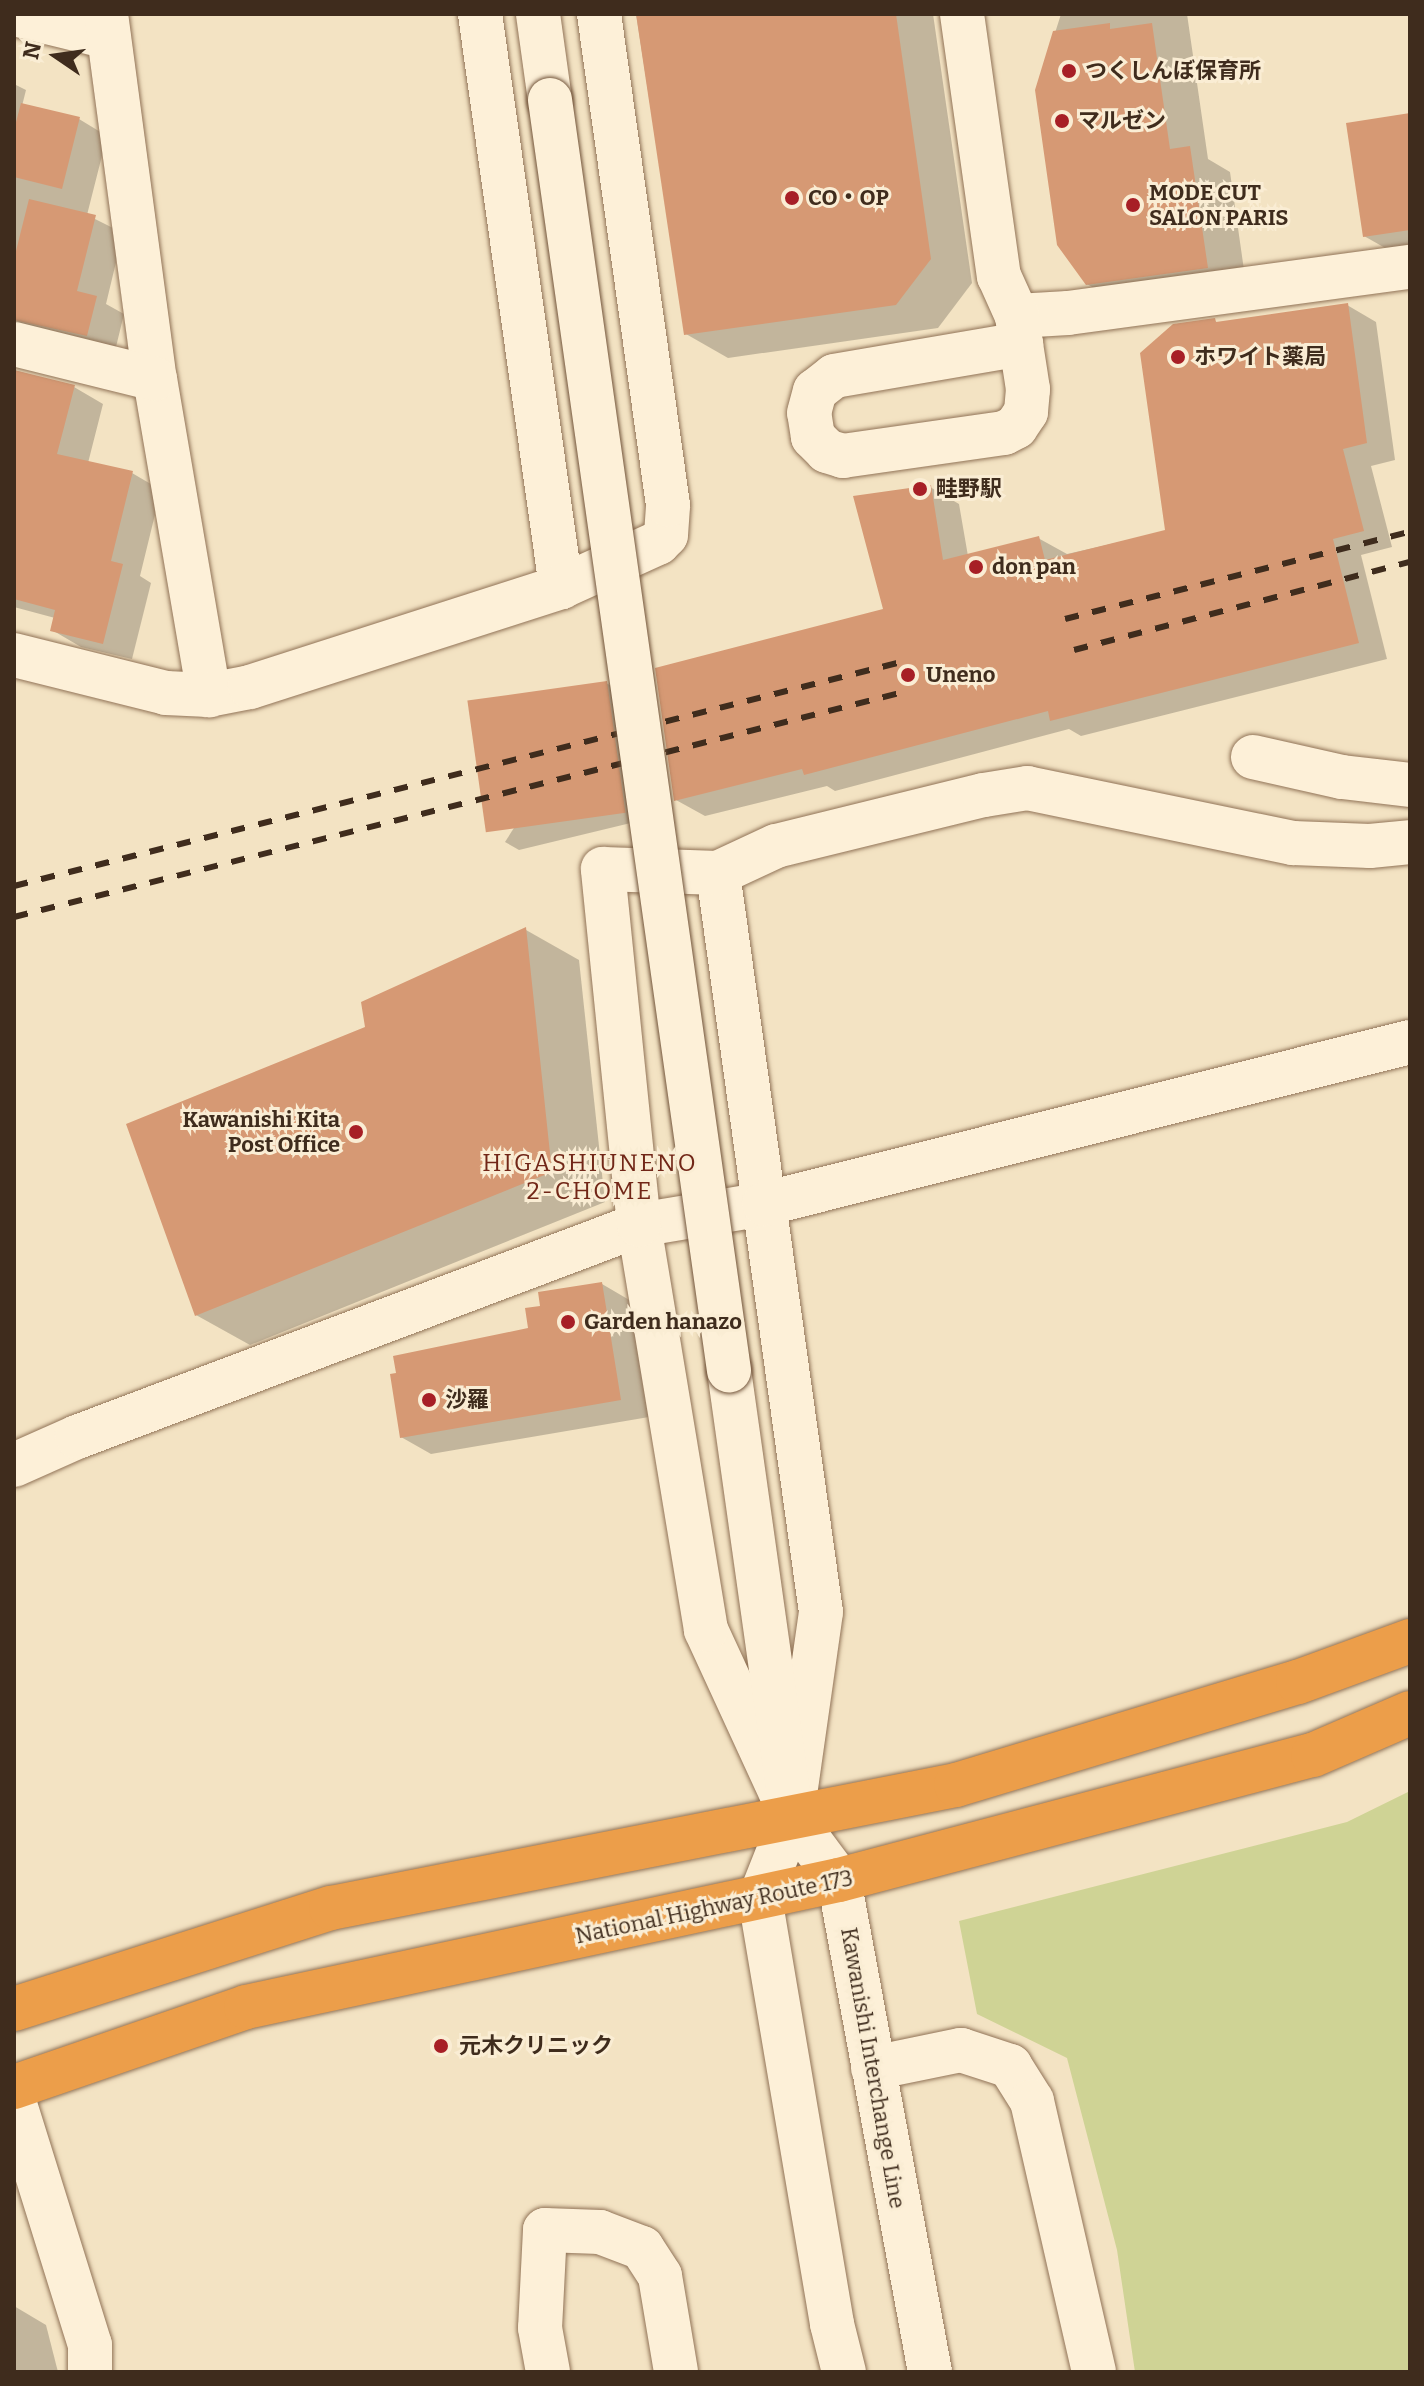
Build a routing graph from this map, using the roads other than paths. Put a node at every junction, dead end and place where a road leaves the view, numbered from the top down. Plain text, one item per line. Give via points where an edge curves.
1 (14, 14) edge
2 (480, 14) edge
3 (538, 14) edge
4 (599, 14) edge
5 (966, 14) edge
6 (107, 26) edge
7 (1410, 267) edge
8 (1019, 330) junction
9 (14, 344) edge
10 (155, 379) junction
11 (561, 587) junction
12 (14, 655) edge
13 (209, 695) junction
14 (1253, 757) dead end
15 (1410, 785) edge
16 (1410, 842) edge
17 (718, 873) junction
18 (1410, 1042) edge
19 (764, 1204) junction
20 (639, 1225) junction
21 (14, 1465) edge
22 (1410, 1641) edge
23 (1410, 1713) edge
24 (792, 1817) junction
25 (839, 1880) junction
26 (760, 1898) junction
27 (14, 2009) edge
28 (873, 2068) junction
29 (14, 2087) edge
30 (14, 2101) edge
31 (90, 2372) edge
32 (548, 2372) edge
33 (676, 2372) edge
34 (844, 2372) edge
35 (930, 2372) edge
36 (1094, 2372) edge

1 - 6 street
2 - 11 street
3 - 24 street, bridge
4 - 11 street via 669,521 658,543
5 - 8 street via 999,276
6 - 10 street
7 - 8 street via 1068,313
8 - 8 street via 834,376 815,391 809,413 813,437 827,451 843,456 1016,427 1026,412 1028,389
9 - 10 street
10 - 13 street
11 - 13 street via 250,687
12 - 13 street via 166,693
14 - 15 street via 1342,777
16 - 17 street via 1293,843 1027,788 776,846
17 - 19 street
17 - 20 street, Kawanishi Interchange Line via 603,869
18 - 19 street
19 - 20 street
19 - 24 street via 821,1612
20 - 21 street
20 - 24 street, Kawanishi Interchange Line via 706,1630
22 - 24 highway via 1298,1682 956,1785
23 - 25 highway, National Highway Route 173 via 1313,1755
24 - 25 street, Kawanishi Interchange Line
24 - 26 street
24 - 27 highway via 331,1908
25 - 26 highway, National Highway Route 173
25 - 28 street, Kawanishi Interchange Line
26 - 29 highway, National Highway Route 173 via 246,2007
26 - 34 street
28 - 35 street, Kawanishi Interchange Line
28 - 36 street via 961,2050 1010,2066 1032,2101
30 - 31 street via 90,2345
32 - 33 street via 540,2328 545,2230 600,2232 642,2248 660,2276

